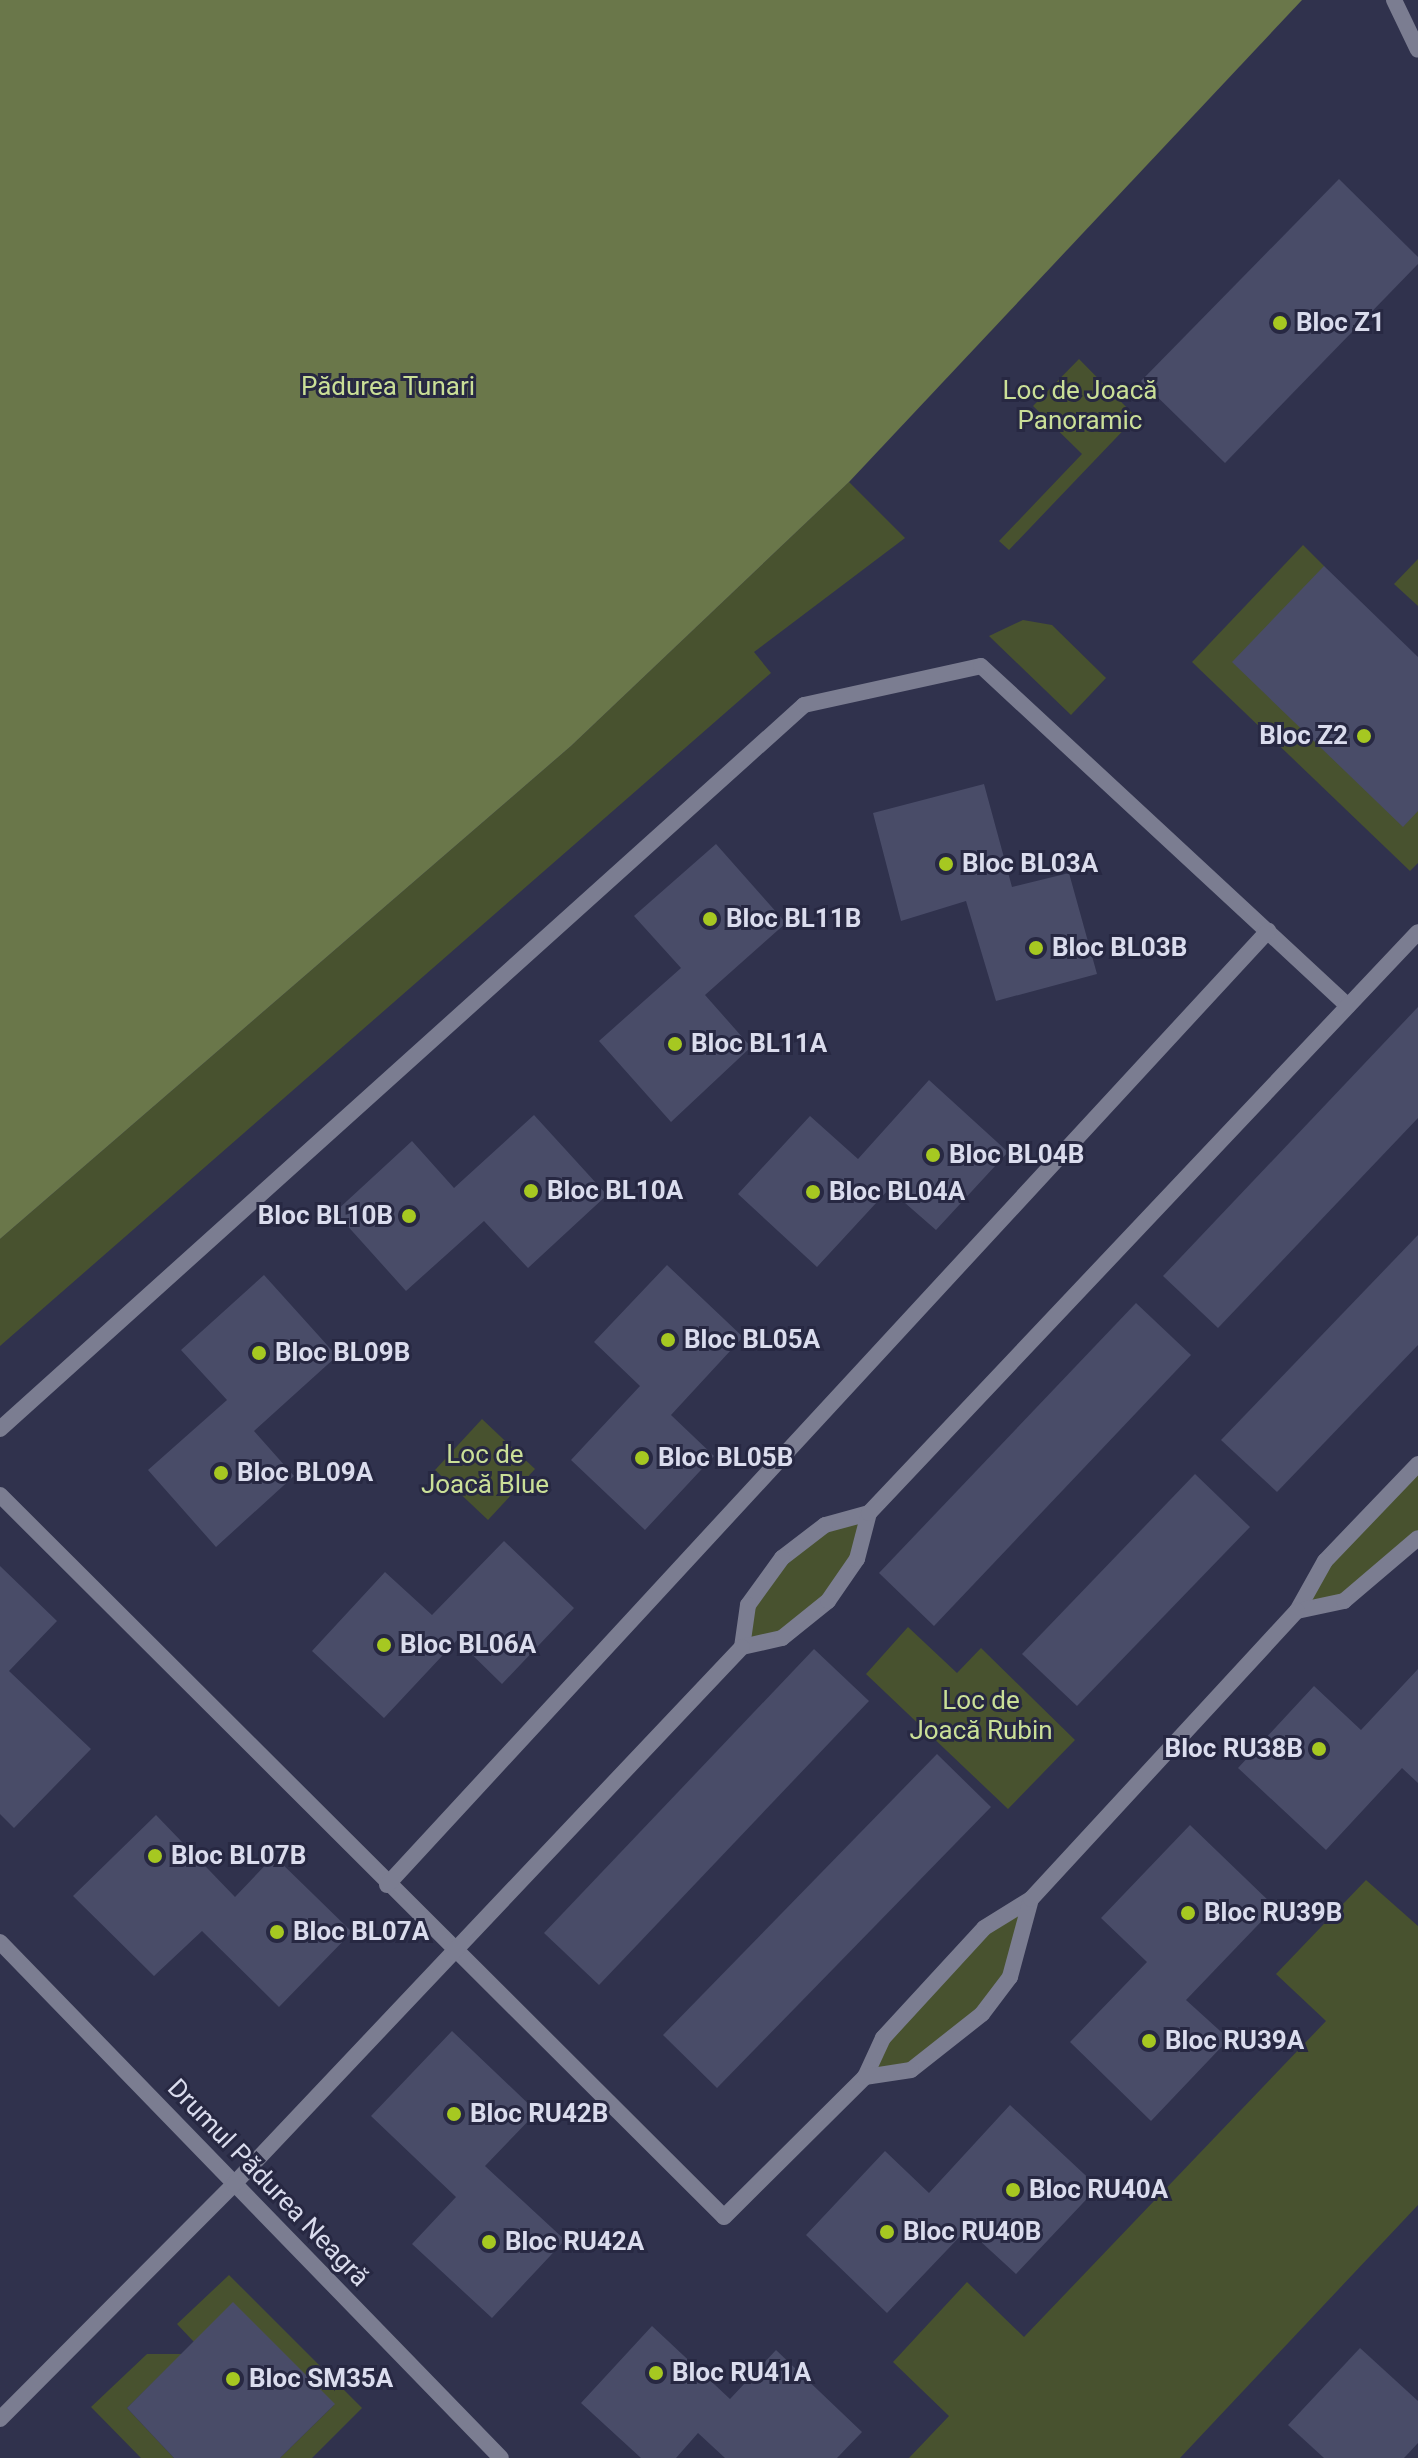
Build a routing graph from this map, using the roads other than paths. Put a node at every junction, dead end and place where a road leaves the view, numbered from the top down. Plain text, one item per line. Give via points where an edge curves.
1 (1394, 0) edge
2 (1418, 50) edge
3 (1268, 931) junction
4 (1418, 932) edge
5 (1348, 1006) junction
6 (0, 1429) edge
7 (1418, 1464) edge
8 (0, 1495) edge
9 (869, 1513) junction
10 (1418, 1538) edge
11 (1297, 1611) junction
12 (742, 1647) junction
13 (387, 1885) junction
14 (1031, 1899) junction
15 (0, 1942) edge
16 (454, 1952) junction
17 (865, 2077) junction
18 (234, 2184) junction
19 (0, 2419) edge
20 (501, 2458) edge

1 - 2 street
3 - 5 street
3 - 6 street via 981,666 804,705
3 - 13 street
4 - 5 street
5 - 9 street
7 - 11 street via 1325,1561
8 - 13 street
9 - 12 street via 857,1559 828,1601 782,1638
9 - 12 street via 825,1525 782,1558 748,1605
10 - 11 street via 1344,1601
11 - 14 street
12 - 16 street
13 - 16 street
14 - 17 street via 984,1928 883,2038
14 - 17 street via 1010,1977 982,2014 911,2070
15 - 18 street, Drumul Pădurea Neagră
16 - 17 street via 724,2217
16 - 18 street
18 - 19 street
18 - 20 street, Drumul Pădurea Neagră

